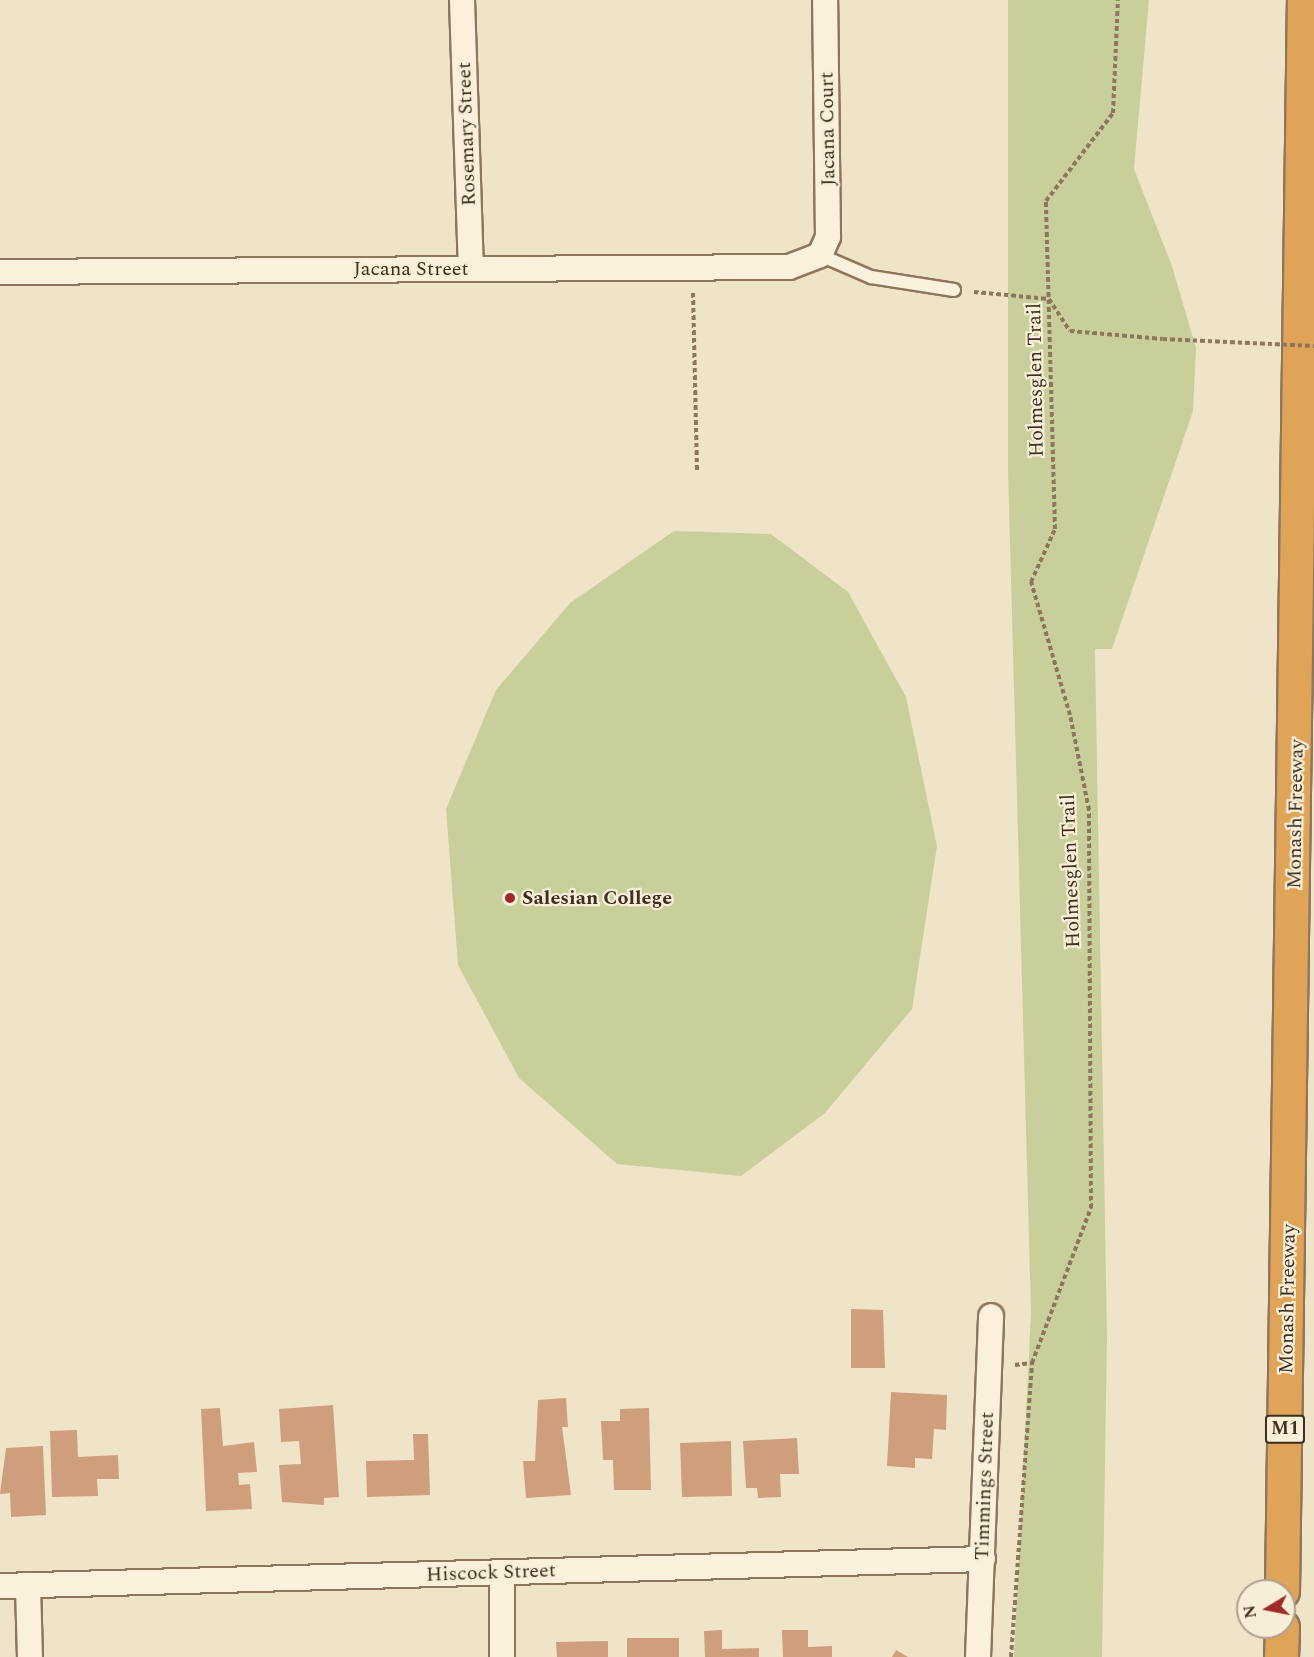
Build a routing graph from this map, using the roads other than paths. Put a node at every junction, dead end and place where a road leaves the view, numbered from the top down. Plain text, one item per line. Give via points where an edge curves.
1 (462, 0) edge
2 (825, 0) edge
3 (1304, 0) edge
4 (820, 255) junction
5 (471, 268) junction
6 (0, 272) edge
7 (954, 290) road end
8 (992, 1316) dead end
9 (983, 1559) junction
10 (502, 1573) junction
11 (1282, 1579) edge
12 (0, 1586) edge
13 (28, 1586) junction
14 (1282, 1639) edge
15 (30, 1657) edge
16 (502, 1657) edge
17 (978, 1657) edge
18 (1281, 1657) edge

1 - 5 street, Rosemary Street
2 - 4 street, Jacana Court via 829,228
3 - 11 highway, Monash Freeway / M1
4 - 5 street, Jacana Street via 789,267
4 - 7 lane via 855,273
5 - 6 street, Jacana Street
8 - 9 street, Timmings Street
9 - 10 street, Hiscock Street
9 - 17 street, Timmings Street
10 - 13 street, Hiscock Street
10 - 16 street
12 - 13 street, Hiscock Street
13 - 15 street
14 - 18 highway

